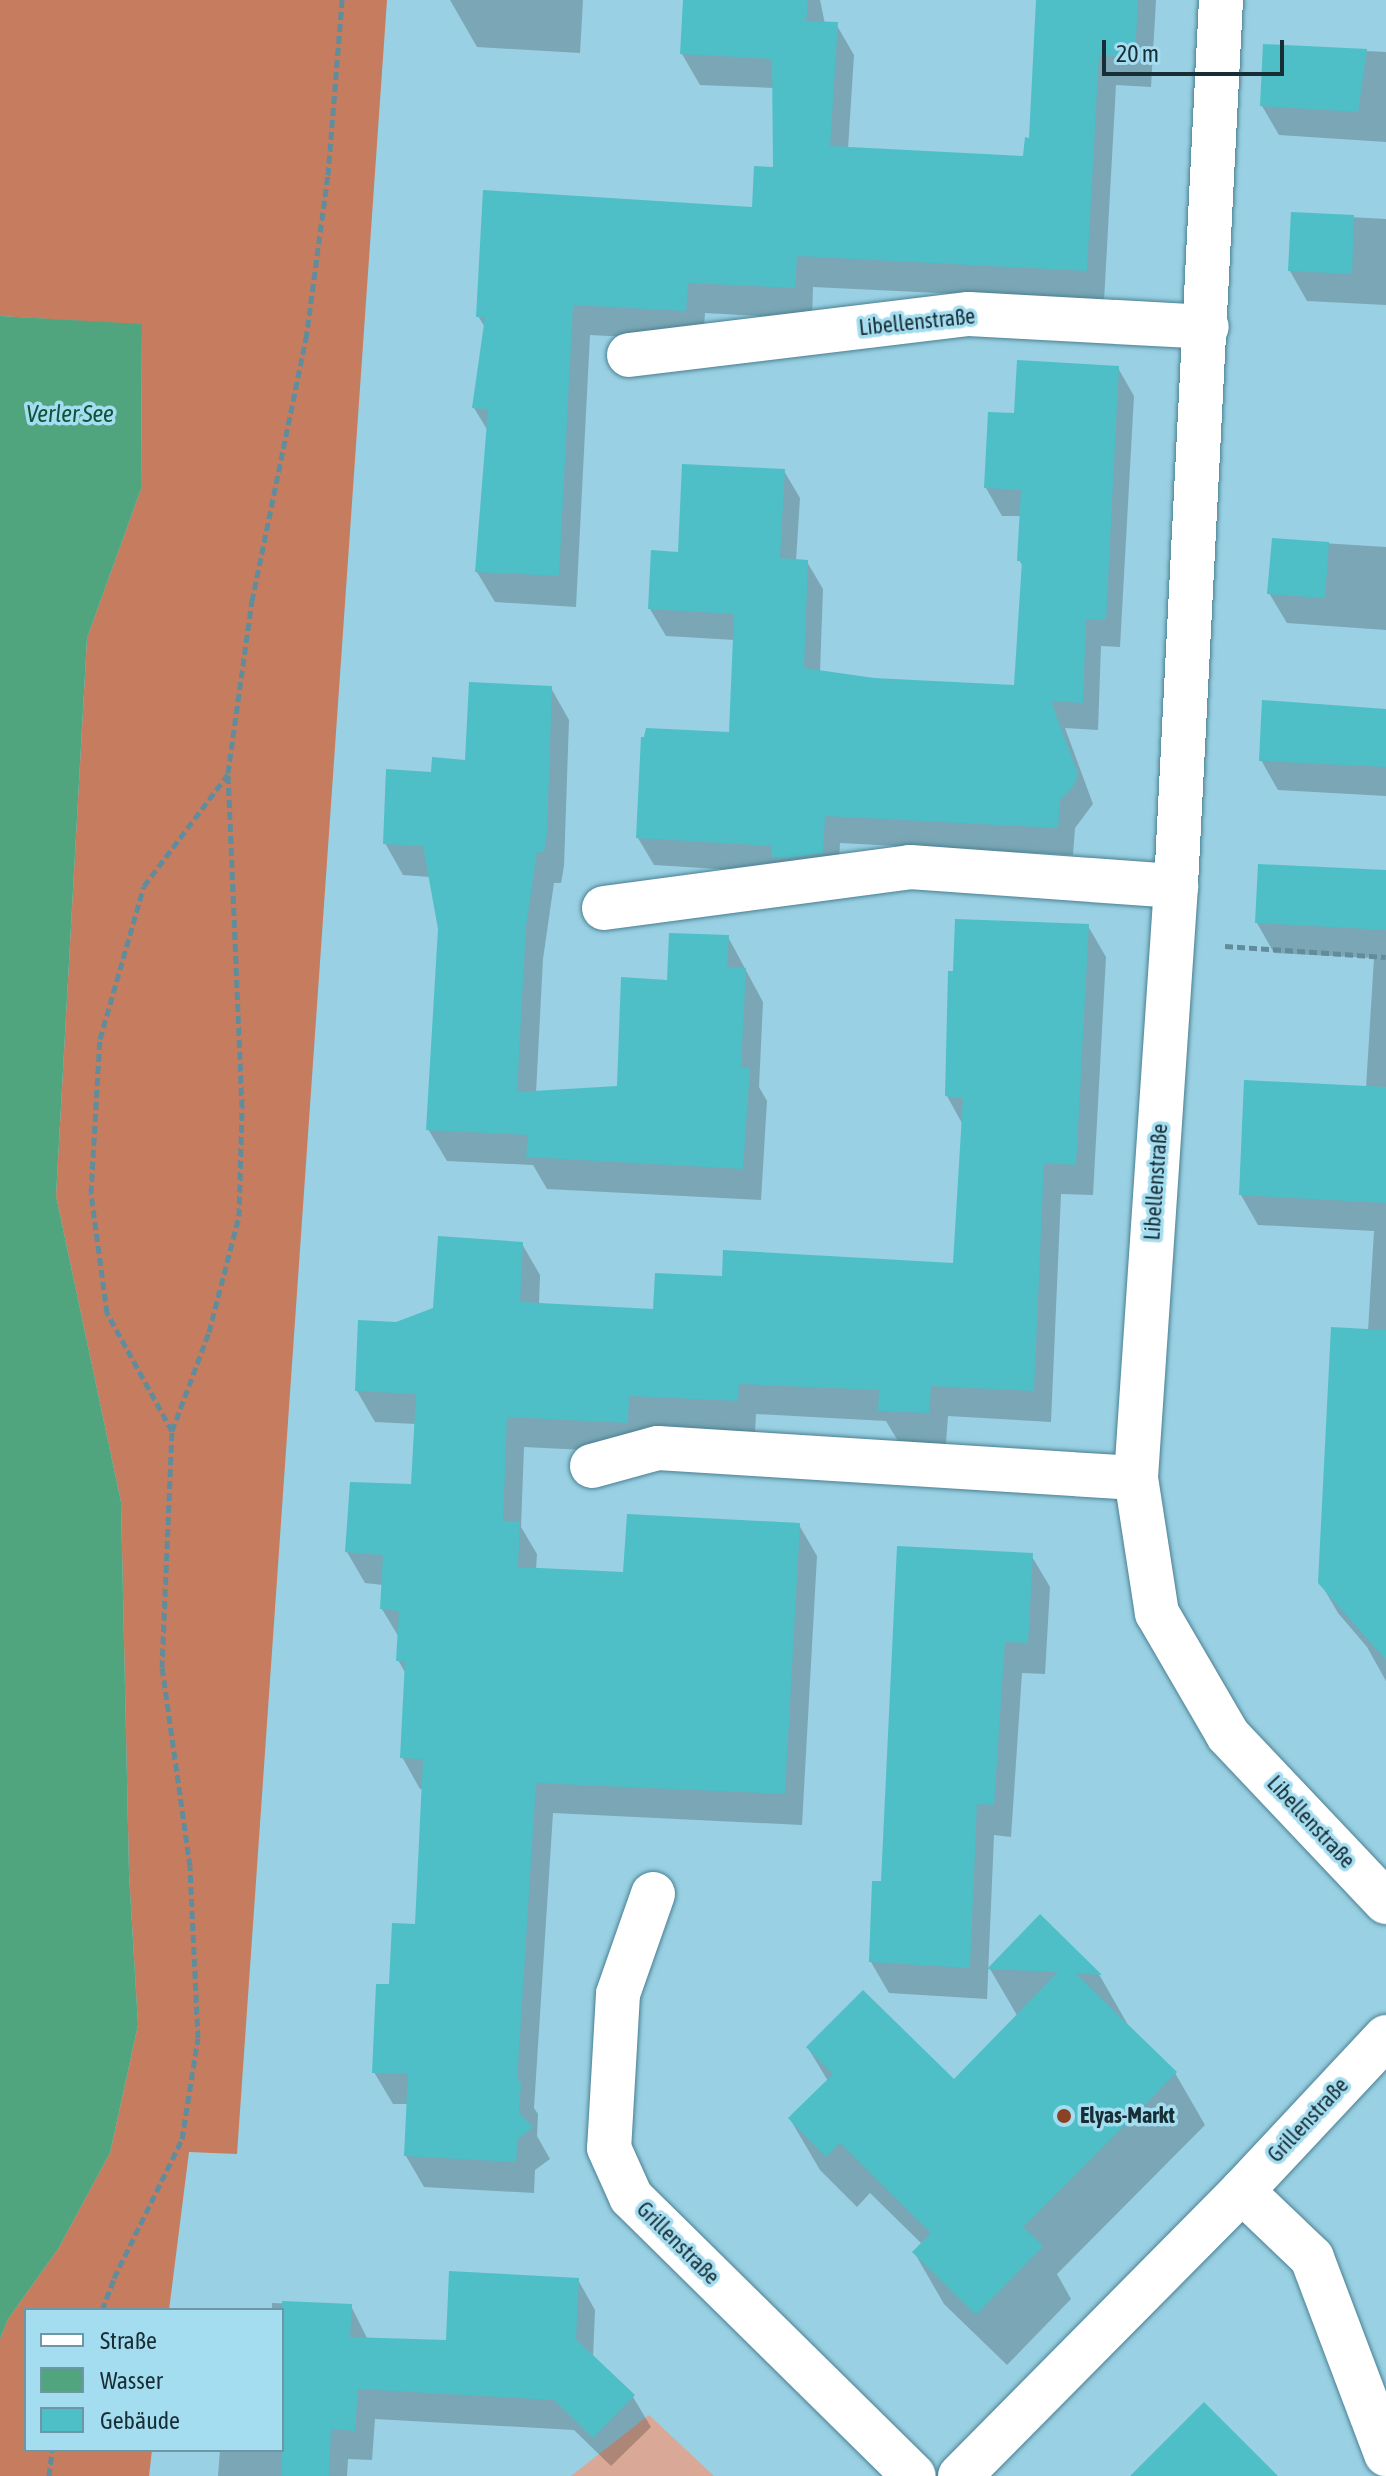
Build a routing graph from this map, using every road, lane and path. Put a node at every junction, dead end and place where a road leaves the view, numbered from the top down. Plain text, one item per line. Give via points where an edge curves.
1 (342, 0) edge
2 (1221, 0) edge
3 (1207, 327) junction
4 (629, 355) dead end
5 (228, 773) junction
6 (1176, 886) junction
7 (604, 908) dead end
8 (1172, 942) junction
9 (1386, 957) edge
10 (172, 1431) junction
11 (592, 1466) dead end
12 (1136, 1478) junction
13 (653, 1894) dead end
14 (1386, 1902) edge
15 (1386, 2037) edge
16 (1242, 2191) junction
17 (103, 2308) edge
18 (52, 2452) edge
19 (1386, 2454) edge
20 (49, 2476) edge
21 (914, 2476) edge
22 (960, 2476) edge

1 - 5 path via 328,175 306,339 252,601
2 - 3 street, Libellenstraße
3 - 4 street, Libellenstraße via 969,314
3 - 6 street, Libellenstraße
5 - 10 path via 242,1107 239,1216 209,1332
5 - 10 path via 144,886 100,1039 91,1193 107,1313
6 - 7 street via 910,867
6 - 8 street, Libellenstraße
8 - 9 path
8 - 12 street, Libellenstraße
10 - 17 path via 162,1668 190,1866 198,2038 182,2139
11 - 12 street via 658,1448
12 - 14 street, Libellenstraße via 1157,1613 1228,1735
13 - 21 street, Grillenstraße via 618,1994 609,2148 631,2197
15 - 16 street, Grillenstraße
16 - 19 street via 1312,2258
16 - 22 street, Grillenstraße
18 - 20 path

